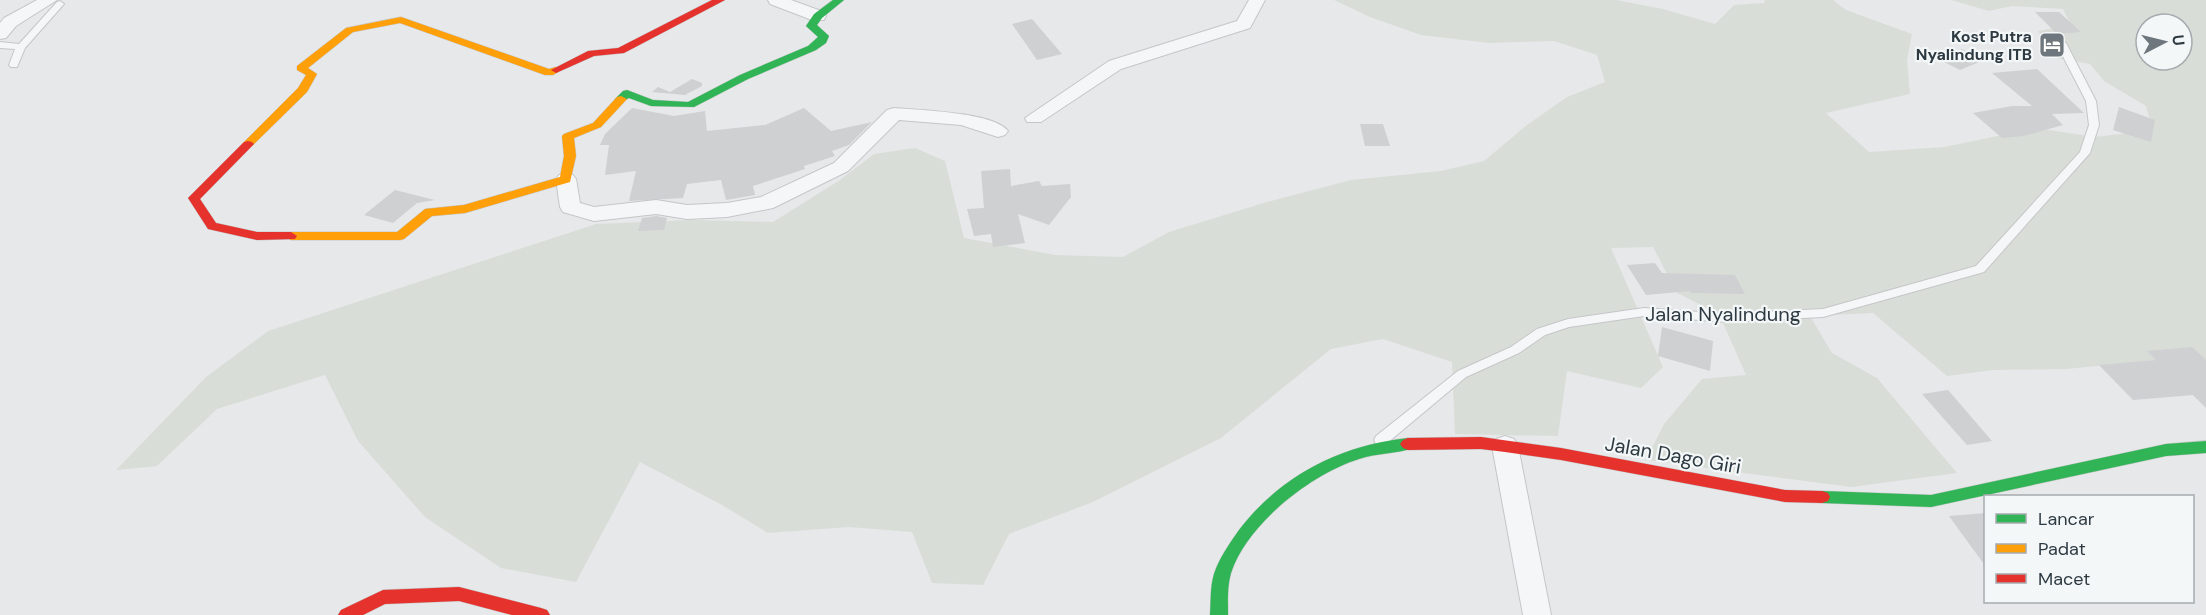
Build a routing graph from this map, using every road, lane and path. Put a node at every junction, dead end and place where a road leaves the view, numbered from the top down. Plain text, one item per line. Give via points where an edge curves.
1 (720, 0) edge
2 (776, 0) edge
3 (839, 0) edge
4 (1257, 0) edge
5 (55, 2) edge
6 (818, 16) junction
7 (0, 33) edge
8 (2061, 43) dead end
9 (0, 45) edge
10 (21, 47) junction
11 (14, 65) dead end
12 (1034, 118) dead end
13 (998, 131) dead end
14 (566, 179) junction
15 (1504, 446) junction
16 (2206, 447) edge
17 (1368, 451) junction
18 (347, 615) edge
19 (541, 615) edge
20 (1219, 615) edge
21 (1537, 615) edge

1 - 14 street via 620,51 592,53 549,72 401,20 350,30 301,68 312,74 303,90 194,198 212,226 256,236 400,236 429,212 465,209
2 - 6 street
3 - 6 street
4 - 12 street via 1244,24 1115,65
5 - 7 street via 10,22
5 - 10 lane
6 - 14 street via 811,27 824,36 812,48 690,105 651,103 627,93 597,125 568,136
8 - 17 lane, Jalan Nyalindung via 2091,100 2094,125 2085,153 1980,269 1823,313 1728,318 1644,312 1568,323 1541,332 1515,350 1462,374
9 - 10 lane
10 - 11 lane
13 - 14 street via 948,119 894,114 841,167 822,178 766,203 727,210 687,212 656,207 594,214 570,207
15 - 16 street, Jalan Dago Giri via 1785,495 1931,501 2166,450
15 - 17 street, Jalan Dago Giri via 1395,444
15 - 21 street
17 - 20 street, Jalan Dago Giri via 1340,458 1294,485 1252,523 1222,571
18 - 19 street via 382,597 459,594

